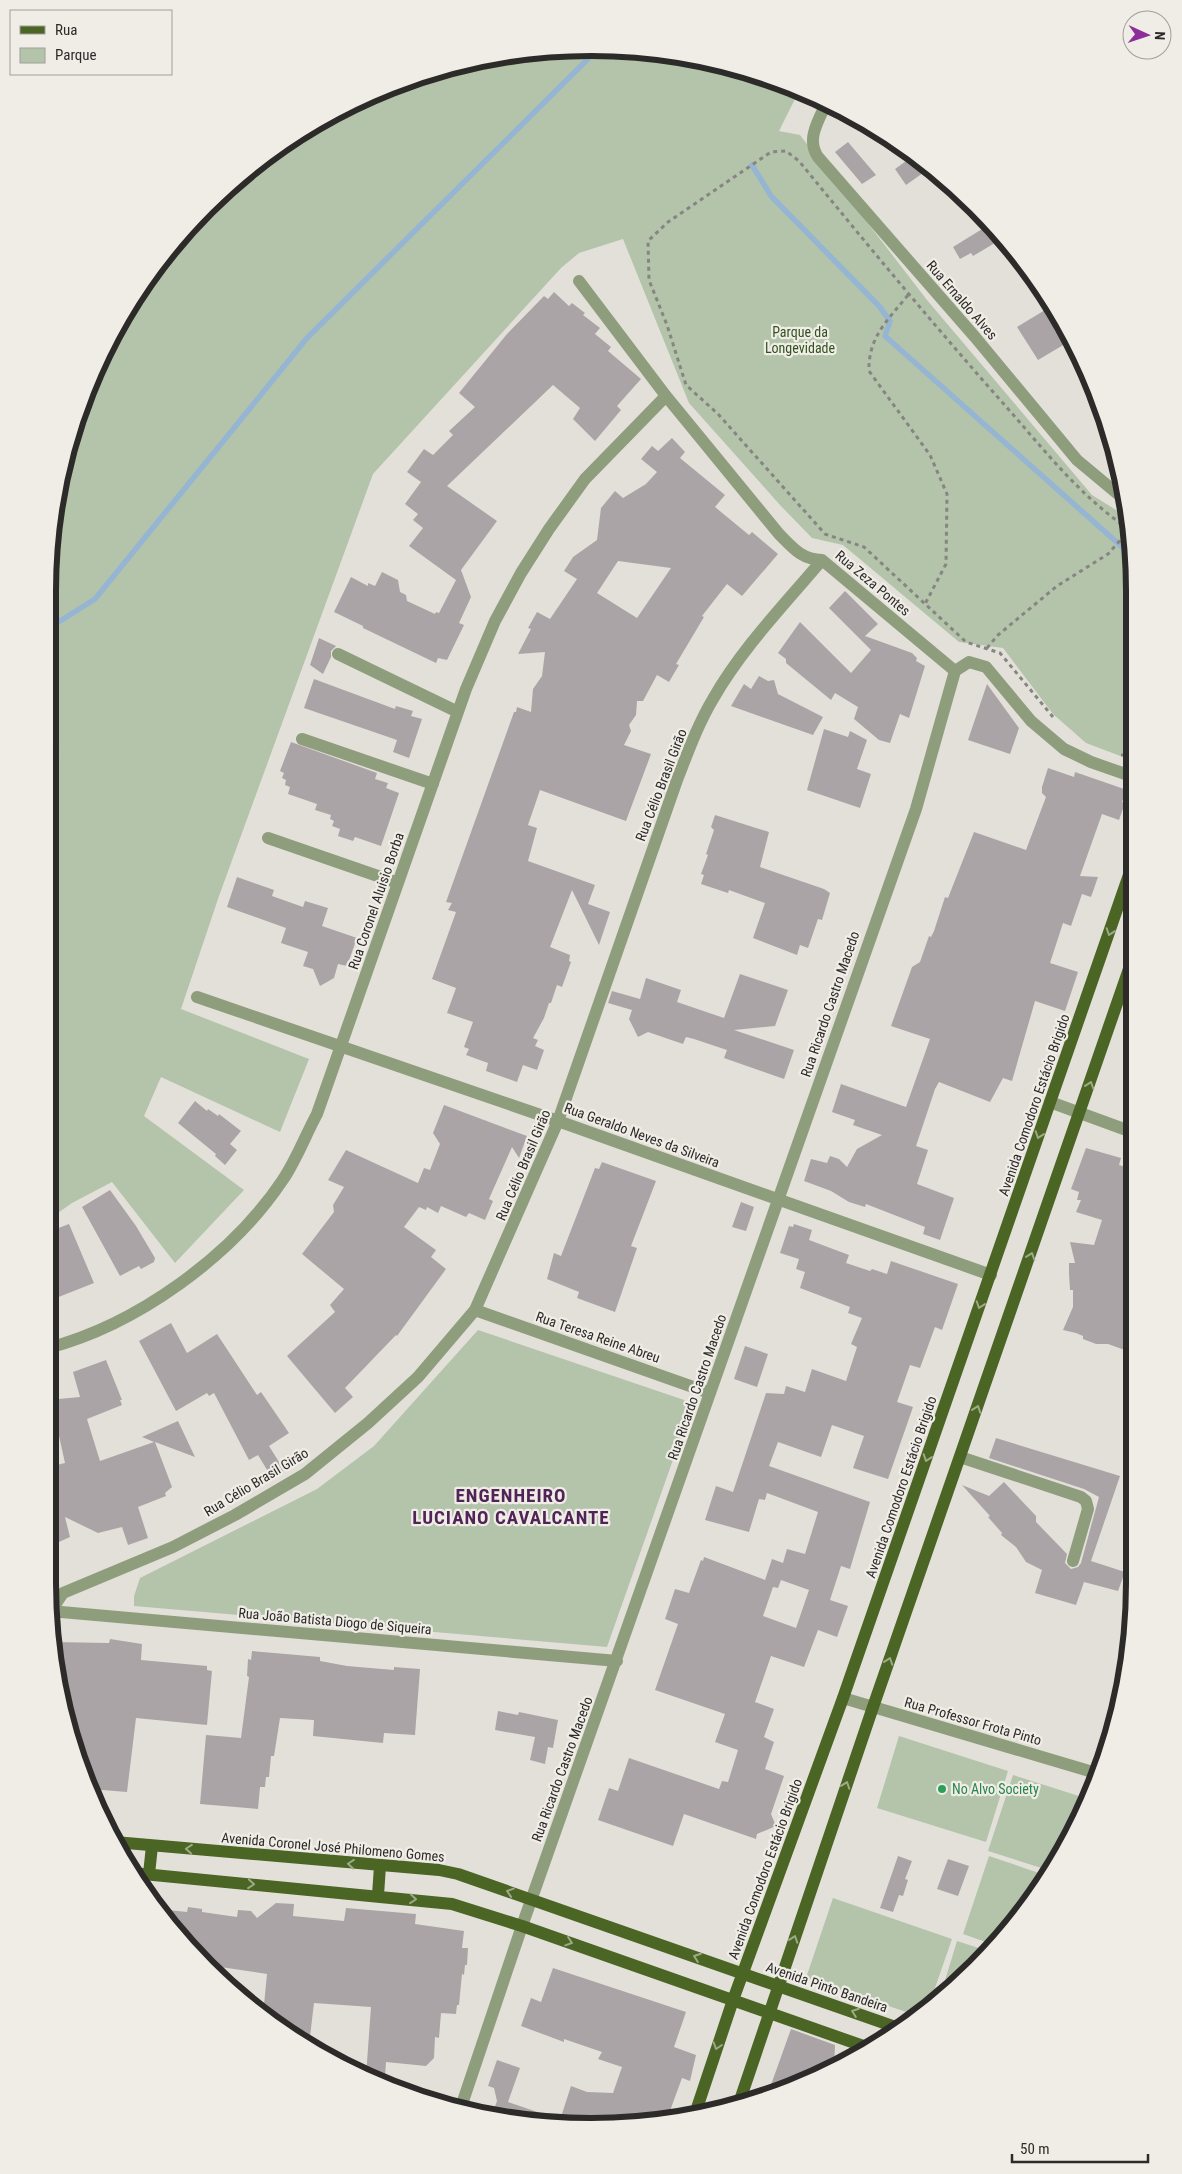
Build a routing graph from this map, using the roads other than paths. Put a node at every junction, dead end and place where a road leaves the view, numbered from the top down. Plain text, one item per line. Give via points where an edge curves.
1 (824, 109) edge
2 (579, 281) dead end
3 (666, 396) junction
4 (1116, 492) edge
5 (822, 560) junction
6 (338, 654) dead end
7 (954, 671) junction
8 (458, 712) junction
9 (302, 739) dead end
10 (1126, 774) edge
11 (432, 784) junction
12 (268, 838) dead end
13 (398, 883) junction
14 (1126, 883) edge
15 (1126, 978) edge
16 (197, 997) dead end
17 (341, 1046) junction
18 (1050, 1102) junction
19 (1081, 1113) junction
20 (558, 1121) junction
21 (1126, 1130) edge
22 (778, 1199) junction
23 (991, 1275) junction
24 (475, 1310) junction
25 (56, 1345) edge
26 (710, 1393) junction
27 (960, 1457) junction
28 (1072, 1561) dead end
29 (57, 1602) edge
30 (57, 1612) edge
31 (617, 1661) junction
32 (843, 1698) junction
33 (873, 1707) junction
34 (1091, 1772) edge
35 (124, 1843) edge
36 (152, 1846) junction
37 (380, 1866) junction
38 (142, 1874) edge
39 (149, 1874) junction
40 (378, 1895) junction
41 (532, 1899) junction
42 (522, 1926) junction
43 (742, 1974) junction
44 (779, 1985) junction
45 (733, 2000) junction
46 (769, 2013) junction
47 (891, 2026) edge
48 (860, 2045) edge
49 (741, 2096) edge
50 (463, 2102) edge
51 (698, 2106) edge

1 - 4 street, Rua Ernaldo Alves via 812,142 818,157 1077,460
2 - 3 street, Rua Zeza Pontes
3 - 5 street, Rua Zeza Pontes via 798,554
3 - 8 street, Rua Coronel Aluisio Borba via 585,479 549,529 495,621
5 - 7 street, Rua Zeza Pontes
5 - 20 street, Rua Célio Brasil Girão via 737,661 696,732
6 - 8 street
7 - 10 street via 969,662 986,667 1031,721 1064,749
7 - 22 street, Rua Ricardo Castro Macedo via 916,808
8 - 11 street, Rua Coronel Aluisio Borba
9 - 11 street
11 - 13 street, Rua Coronel Aluisio Borba
12 - 13 street
13 - 17 street, Rua Coronel Aluisio Borba
14 -> 18 main road, Avenida Comodoro Estácio Brigido
19 -> 15 main road
16 - 17 street, Rua Geraldo Neves da Silveira
17 - 20 street, Rua Geraldo Neves da Silveira
17 - 25 street, Rua Coronel Aluisio Borba via 317,1114 283,1180 251,1222 208,1262 153,1300 111,1325
18 - 19 street
18 -> 23 main road, Avenida Comodoro Estácio Brigido
19 - 21 street
27 -> 19 main road
20 - 22 street, Rua Geraldo Neves da Silveira
20 - 24 street, Rua Célio Brasil Girão
22 - 23 street, Rua Geraldo Neves da Silveira
22 - 26 street, Rua Ricardo Castro Macedo
23 -> 32 main road, Avenida Comodoro Estácio Brigido
24 - 26 street, Rua Teresa Reine Abreu
24 - 29 street, Rua Célio Brasil Girão via 418,1377 305,1474 172,1547 63,1593
26 - 31 street, Rua Ricardo Castro Macedo
27 - 28 street via 1086,1501 1088,1509
33 -> 27 main road
30 - 31 street, Rua João Batista Diogo de Siqueira
31 - 41 street, Rua Ricardo Castro Macedo
32 - 33 street, Rua Professor Frota Pinto
32 - 43 main road, Avenida Comodoro Estácio Brigido
33 - 34 street, Rua Professor Frota Pinto
44 -> 33 main road
35 - 36 main road, Avenida Coronel José Philomeno Gomes
37 -> 36 main road, Avenida Coronel José Philomeno Gomes
36 - 39 main road
37 - 40 main road
41 -> 37 main road, Avenida Coronel José Philomeno Gomes via 439,1870
38 - 39 main road
39 -> 40 main road
40 -> 42 main road via 452,1904
41 - 42 street, Rua Ricardo Castro Macedo
43 -> 41 main road, Avenida Coronel José Philomeno Gomes
42 -> 45 main road
42 - 50 street, Rua Ricardo Castro Macedo
43 - 44 main road, Avenida Pinto Bandeira
43 - 45 main road, Avenida Comodoro Estácio Brigido
44 - 46 main road
47 -> 44 main road, Avenida Pinto Bandeira
45 - 46 main road
45 -> 51 main road, Avenida Comodoro Estácio Brigido
46 - 48 main road
46 - 49 main road

